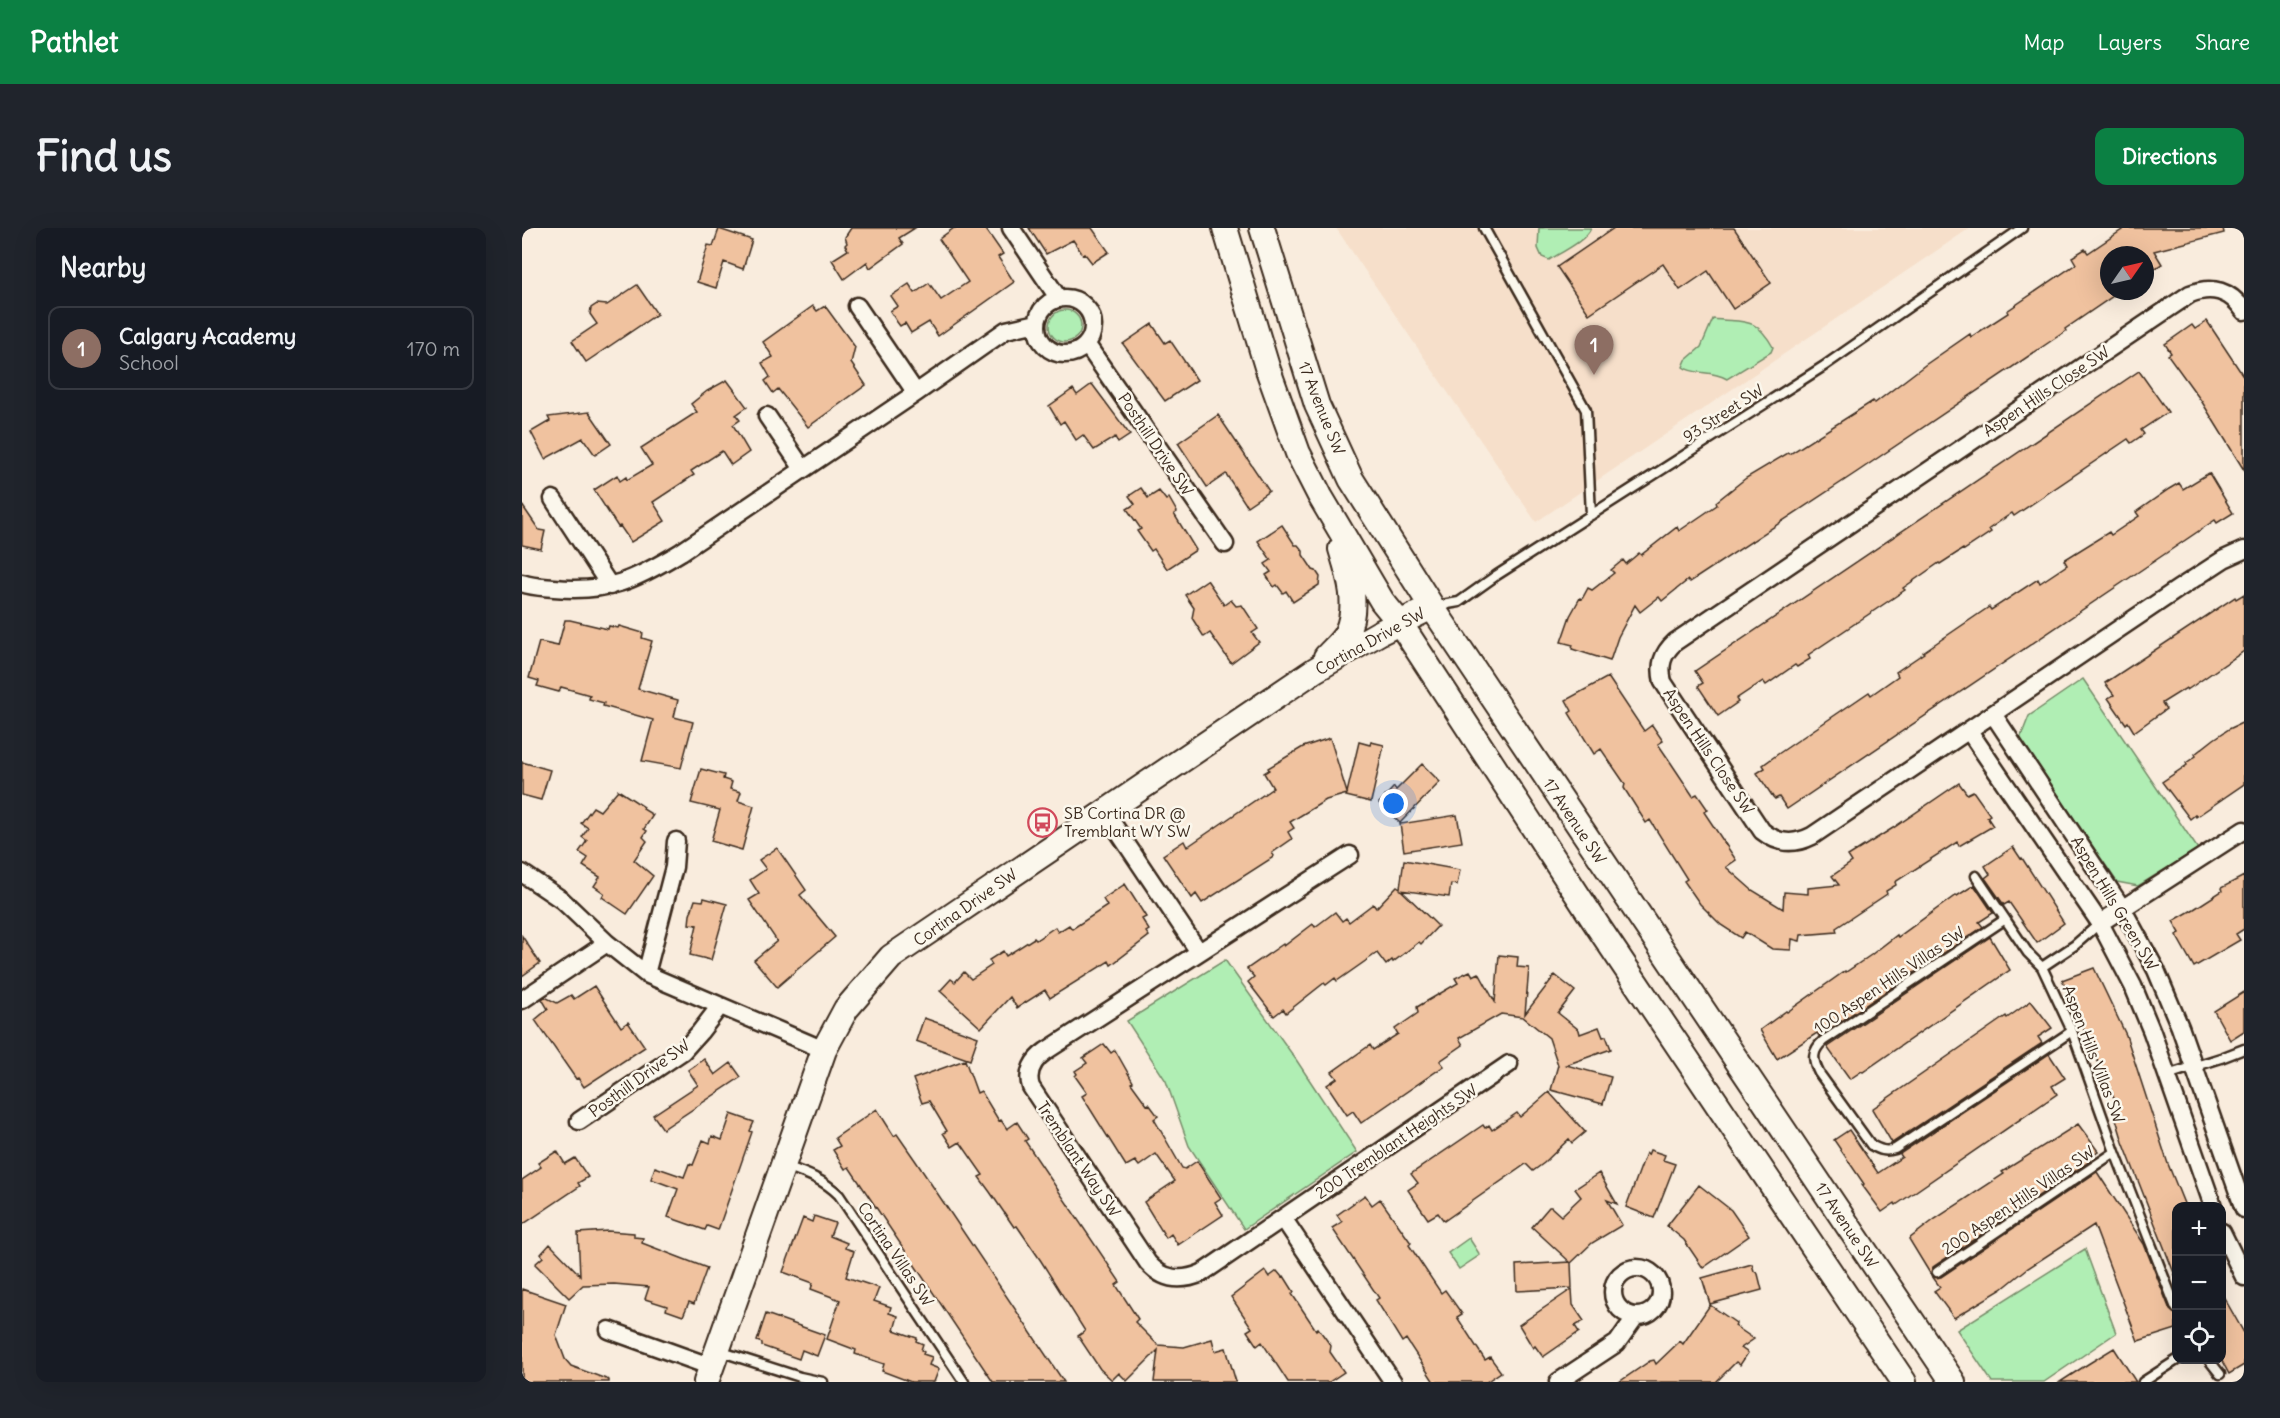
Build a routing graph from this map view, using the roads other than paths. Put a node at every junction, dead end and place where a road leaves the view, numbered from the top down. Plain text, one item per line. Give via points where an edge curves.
1 (1011, 228) edge
2 (1225, 228) edge
3 (1262, 228) edge
4 (1484, 228) edge
5 (2022, 228) edge
6 (1059, 299) junction
7 (857, 306) dead end
8 (2244, 311) edge
9 (1037, 323) junction
10 (1087, 345) junction
11 (916, 393) junction
12 (767, 416) dead end
13 (803, 469) junction
14 (1320, 496) junction
15 (553, 499) dead end
16 (1591, 515) junction
17 (1225, 544) dead end
18 (2244, 550) edge
19 (522, 583) edge
20 (610, 586) junction
21 (1432, 607) junction
22 (1400, 623) junction
23 (1315, 670) junction
24 (1993, 714) junction
25 (1969, 731) junction
26 (1105, 812) junction
27 (2244, 830) edge
28 (676, 841) dead end
29 (1350, 855) dead end
30 (522, 873) edge
31 (1976, 876) dead end
32 (2122, 908) junction
33 (2004, 920) junction
34 (2100, 923) junction
35 (607, 943) junction
36 (1199, 952) junction
37 (2042, 968) junction
38 (646, 974) junction
39 (522, 1000) edge
40 (720, 1006) junction
41 (2072, 1031) junction
42 (2244, 1049) edge
43 (824, 1050) junction
44 (1509, 1064) dead end
45 (2194, 1066) junction
46 (2167, 1075) junction
47 (579, 1121) dead end
48 (2115, 1152) junction
49 (783, 1166) junction
50 (2212, 1202) edge
51 (2244, 1209) edge
52 (1283, 1218) junction
53 (2226, 1240) edge
54 (1937, 1272) dead end
55 (2244, 1277) edge
56 (2172, 1298) edge
57 (1636, 1316) dead end
58 (609, 1330) dead end
59 (2172, 1362) edge
60 (2213, 1364) edge
61 (712, 1366) edge
62 (2220, 1374) dead end
63 (823, 1382) edge
64 (964, 1382) edge
65 (1393, 1382) edge
66 (1558, 1382) edge
67 (1904, 1382) edge
68 (1953, 1382) edge
69 (2144, 1382) edge

1 - 6 street
2 - 14 main road via 1267,367 1298,453
3 - 21 main road, 17 Avenue SW via 1317,405 1351,479
4 - 16 lane via 1586,410
5 - 16 lane, 93 Street SW via 1824,366
6 - 9 street via 1044,308
6 - 10 street via 1076,300 1089,312 1094,328
7 - 11 street
8 - 25 street, Aspen Hills Close SW via 2234,298 2217,290 2190,294 1675,642 1668,648 1661,666 1667,689 1762,831 1785,843 1812,836
9 - 10 street via 1041,341 1054,353 1072,354
9 - 11 street via 1006,330
10 - 17 street, Posthill Drive SW
11 - 13 street
12 - 13 street
13 - 20 street via 646,574
14 - 22 main road via 1382,601
14 - 23 main road via 1340,545 1353,606 1347,633
15 - 20 street
16 - 21 lane, 93 Street SW via 1459,602
18 - 24 street, Aspen Hills Close SW via 2187,583
19 - 20 street via 580,590
21 - 22 main road, Cortina Drive SW
21 - 68 main road, 17 Avenue SW
22 - 23 main road, Cortina Drive SW
22 - 67 main road
23 - 26 main road, Cortina Drive SW
24 - 25 street, Aspen Hills Close SW
24 - 32 street, Aspen Hills Green SW
25 - 34 street, Aspen Hills Green SW
26 - 36 street
26 - 43 main road, Cortina Drive SW via 891,957 846,1009
27 - 32 street
28 - 38 street via 674,867
29 - 36 street
30 - 35 street via 562,900
31 - 33 lane, Aspen Hills Villas SW
32 - 34 street
32 - 45 street, Aspen Hills Green SW via 2156,970
33 - 37 lane, Aspen Hills Villas SW
33 - 41 lane, 100 Aspen Hills Villas SW via 1823,1041 1815,1049 1813,1062 1819,1073 1871,1145 1887,1151
34 - 37 lane
34 - 46 street, Aspen Hills Green SW via 2133,986
35 - 38 street
35 - 39 street
36 - 52 street, Tremblant Way SW via 1037,1058 1030,1068 1029,1082 1156,1272 1179,1279 1202,1273
37 - 41 lane, Aspen Hills Villas SW
38 - 40 street
40 - 43 street
40 - 47 street, Posthill Drive SW via 683,1051
41 - 48 lane, Aspen Hills Villas SW
42 - 45 lane
43 - 49 main road, Cortina Drive SW
44 - 52 street, 200 Tremblant Heights SW
45 - 46 lane
45 - 51 street, Aspen Hills Green SW
46 - 50 street, Aspen Hills Green SW
48 - 54 lane, 200 Aspen Hills Villas SW
48 - 56 lane, Aspen Hills Villas SW
49 - 61 main road, Cortina Drive SW
49 - 64 lane, Cortina Villas SW via 811,1175 839,1195
52 - 65 street
53 - 55 street
57 - 66 street via 1617,1343
58 - 61 street
59 - 69 lane
60 - 62 lane
61 - 63 lane

